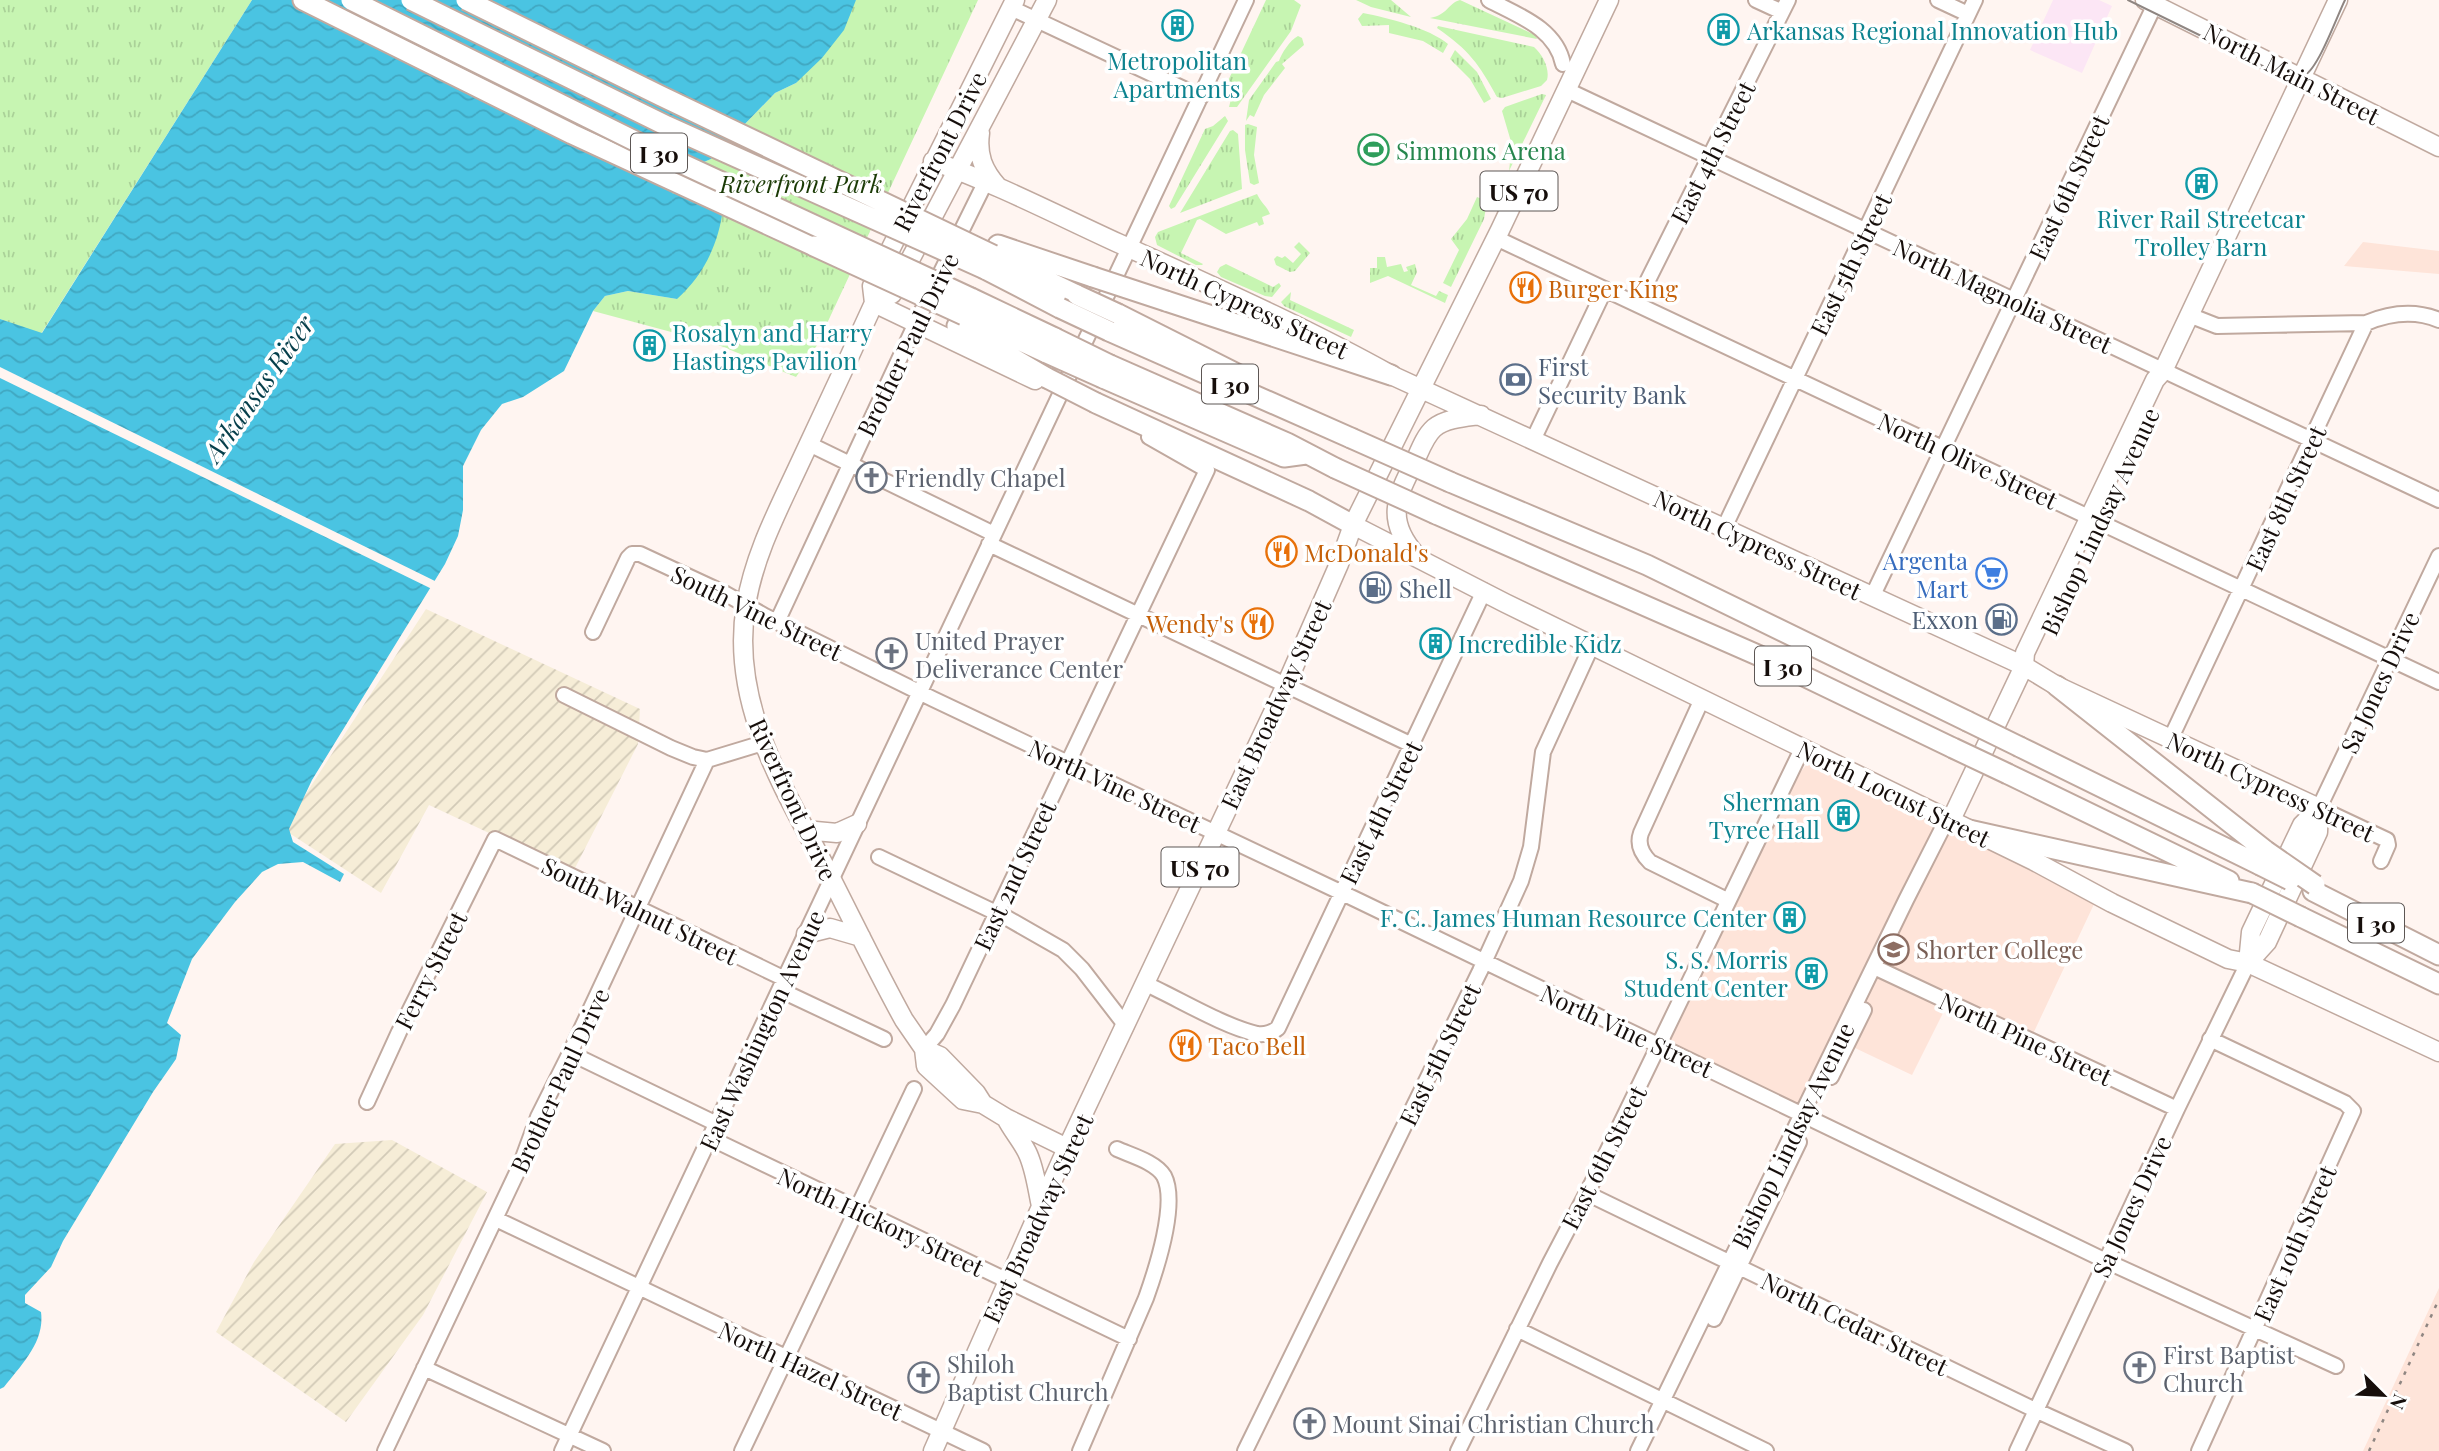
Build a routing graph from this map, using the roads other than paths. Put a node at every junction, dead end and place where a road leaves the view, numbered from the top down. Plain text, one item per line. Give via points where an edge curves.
1 (303, 0) edge
2 (351, 0) edge
3 (411, 0) edge
4 (466, 0) edge
5 (1047, 0) edge
6 (1246, 0) edge
7 (1489, 0) edge
8 (1609, 0) edge
9 (1756, 0) edge
10 (1938, 0) edge
11 (1975, 0) edge
12 (2337, 0) edge
13 (2152, 2) edge
14 (1013, 4) edge
15 (1785, 6) edge
16 (1968, 14) junction
17 (1037, 20) junction
18 (1563, 64) dead end
19 (2301, 78) junction
20 (1567, 90) junction
21 (1201, 97) junction
22 (980, 128) junction
23 (2439, 147) edge
24 (1710, 158) junction
25 (933, 161) junction
26 (959, 170) junction
27 (992, 184) junction
28 (1866, 231) junction
29 (1496, 238) junction
30 (1129, 248) junction
31 (992, 256) junction
32 (1605, 289) junction
33 (2014, 301) junction
34 (874, 303) junction
35 (1636, 304) junction
36 (964, 313) junction
37 (2189, 315) junction
38 (2439, 320) edge
39 (916, 323) junction
40 (1113, 323) junction
41 (2366, 323) junction
42 (2163, 371) junction
43 (1391, 374) junction
44 (1795, 379) junction
45 (1054, 386) junction
46 (1420, 387) junction
47 (1482, 415) junction
48 (1534, 438) junction
49 (2312, 440) junction
50 (809, 444) junction
51 (1943, 449) junction
52 (850, 464) junction
53 (2439, 500) edge
54 (2094, 519) junction
55 (1353, 525) junction
56 (1724, 528) junction
57 (992, 539) junction
58 (2439, 556) edge
59 (1420, 559) junction
60 (2242, 589) junction
61 (1484, 591) junction
62 (1872, 597) junction
63 (746, 606) junction
64 (1137, 614) junction
65 (777, 622) junction
66 (593, 632) dead end
67 (1592, 645) junction
68 (2390, 659) junction
69 (2024, 666) junction
70 (2439, 682) edge
71 (1286, 685) junction
72 (2057, 686) junction
73 (920, 691) junction
74 (564, 695) dead end
75 (1702, 699) junction
76 (2170, 740) junction
77 (762, 743) junction
78 (1412, 745) junction
79 (1802, 749) junction
80 (707, 760) junction
81 (1067, 763) junction
82 (2319, 808) junction
83 (1950, 822) junction
84 (857, 824) junction
85 (805, 830) junction
86 (1969, 830) junction
87 (1216, 833) junction
88 (495, 839) joint
89 (879, 857) dead end
90 (2263, 858) junction
91 (2381, 861) dead end
92 (831, 879) junction
93 (1341, 892) junction
94 (2252, 893) junction
95 (1727, 900) junction
96 (638, 908) junction
97 (996, 912) junction
98 (806, 934) junction
99 (861, 937) junction
100 (2439, 955) edge
101 (1483, 962) junction
102 (2248, 963) junction
103 (1879, 969) junction
104 (782, 984) junction
105 (1146, 984) junction
106 (2439, 984) edge
107 (1126, 1026) junction
108 (884, 1039) dead end
109 (2210, 1039) junction
110 (1658, 1045) junction
111 (924, 1049) junction
112 (2439, 1052) edge
113 (570, 1053) junction
114 (914, 1089) dead end
115 (367, 1102) dead end
116 (2177, 1109) junction
117 (1807, 1116) junction
118 (1006, 1118) junction
119 (717, 1124) junction
120 (710, 1138) junction
121 (1068, 1148) junction
122 (1117, 1149) dead end
123 (1586, 1193) junction
124 (1041, 1206) junction
125 (856, 1210) junction
126 (496, 1219) junction
127 (2106, 1261) junction
128 (1734, 1265) junction
129 (1007, 1281) junction
130 (640, 1287) junction
131 (1517, 1329) junction
132 (2256, 1330) junction
133 (1129, 1339) junction
134 (786, 1358) junction
135 (2336, 1366) dead end
136 (424, 1368) junction
137 (1667, 1403) junction
138 (2035, 1410) junction
139 (942, 1432) junction
140 (570, 1435) junction
141 (385, 1451) edge
142 (562, 1451) edge
143 (603, 1451) edge
144 (742, 1451) edge
145 (933, 1451) edge
146 (983, 1451) edge
147 (1080, 1451) edge
148 (1245, 1451) edge
149 (1458, 1451) edge
150 (1638, 1451) edge
151 (1649, 1451) edge
152 (1766, 1451) edge
153 (2017, 1451) edge
154 (2124, 1451) edge
155 (2200, 1451) edge

1 - 36 highway, bridge via 572,134
2 - 36 highway, I 30, bridge via 659,153
3 - 31 highway, I 30, bridge via 667,126
4 - 31 highway, bridge via 915,216 928,214
5 - 17 main road
6 - 21 street, East Washington Avenue
7 - 18 street via 1540,29
8 - 20 main road, East Broadway Street / US 70
9 - 15 street
10 - 16 street
11 - 16 street, East 5th Street
12 - 19 main road, Bishop Lindsay Avenue
13 - 19 main road, North Main Street
13 - 33 street, East 6th Street
14 - 17 street
14 - 25 main road, Riverfront Drive
15 - 24 street, East 4th Street
16 - 28 street, East 5th Street
17 - 21 street
17 - 22 main road, Riverfront Drive
19 - 23 main road, North Main Street
19 - 37 main road, Bishop Lindsay Avenue
20 - 24 street, North Magnolia Street
20 - 29 main road, East Broadway Street / US 70
21 - 30 street, East Washington Avenue
22 - 26 main road, Riverfront Drive
22 - 27 main road via 979,152
24 - 28 street, North Magnolia Street
24 - 35 street, East 4th Street
25 - 26 main road, North Cypress Street
25 - 34 main road, Riverfront Drive via 872,286
26 - 27 main road, North Cypress Street
26 - 34 main road, Riverfront Drive via 892,294
27 - 30 main road, North Cypress Street
27 - 39 street, Brother Paul Drive
28 - 33 street, North Magnolia Street
28 - 44 street, East 5th Street
29 - 32 street, North Olive Street
29 - 46 main road, East Broadway Street / US 70
30 - 43 main road, North Cypress Street
30 - 45 street, East Washington Avenue
31 - 40 highway, bridge via 1077,295
31 - 40 highway, I 30, bridge via 1060,308
31 - 43 highway, bridge via 1093,277
32 - 35 street, North Olive Street
32 - 48 street
33 - 42 street, North Magnolia Street
33 - 51 street, East 6th Street
34 - 39 main road
34 - 50 main road, Riverfront Drive
35 - 44 street, North Olive Street
36 - 45 highway
36 - 94 highway, I 30, bridge via 1287,443 1436,514 1787,668
37 - 41 street via 2217,327
37 - 42 main road, Bishop Lindsay Avenue
38 - 41 street via 2405,314
39 - 45 main road
39 - 52 street, Brother Paul Drive
40 - 90 highway, I 30, bridge via 1351,438 1647,565 2020,747
41 - 49 street, East 8th Street
42 - 49 street, North Magnolia Street
42 - 54 main road, Bishop Lindsay Avenue via 2163,385
43 - 46 main road, North Cypress Street
44 - 51 street, North Olive Street
44 - 56 street, East 5th Street
45 - 55 highway, bridge via 1310,500
45 - 57 street, East Washington Avenue
45 - 64 street, East 2nd Street via 1207,470
46 - 47 main road, North Cypress Street
46 - 55 main road, East Broadway Street / US 70
47 - 48 main road, North Cypress Street
47 - 59 main road via 1453,419 1435,428 1404,481 1395,505 1397,524 1403,540
48 - 56 main road, North Cypress Street
49 - 53 street, North Magnolia Street
49 - 60 street, East 8th Street
50 - 52 street
50 - 63 main road, Riverfront Drive via 766,535
51 - 54 street, North Olive Street
51 - 62 street, East 6th Street
52 - 57 street
52 - 65 street, Brother Paul Drive
54 - 60 street, North Olive Street
54 - 69 main road, Bishop Lindsay Avenue via 2035,659
55 - 59 main road, North Locust Street
55 - 71 main road, East Broadway Street / US 70
56 - 62 main road, North Cypress Street
57 - 64 street
57 - 73 street, East Washington Avenue
58 - 68 street, Sa Jones Drive
59 - 61 main road, North Locust Street
60 - 68 street, North Olive Street
60 - 76 street, East 8th Street
61 - 67 main road, North Locust Street
61 - 78 street, East 4th Street
62 - 69 main road, North Cypress Street
63 - 65 street, South Vine Street
63 - 66 street, South Vine Street via 632,554
63 - 77 main road, Riverfront Drive via 745,678
64 - 71 street
64 - 81 street, East 2nd Street
65 - 73 street, South Vine Street
67 - 75 main road, North Locust Street
67 - 101 street, East 5th Street via 1543,751 1524,872
68 - 70 street, North Olive Street
68 - 82 street, Sa Jones Drive
69 - 72 main road, North Cypress Street
69 - 83 main road, Bishop Lindsay Avenue
71 - 78 street
71 - 87 main road, East Broadway Street / US 70
72 - 76 main road, North Cypress Street
72 - 90 highway
73 - 81 street, North Vine Street
73 - 84 street, East Washington Avenue
74 - 80 street via 671,748
75 - 79 main road, North Locust Street
75 - 95 street via 1641,833 1641,849 1647,859
76 - 82 main road, North Cypress Street
77 - 80 street
77 - 85 main road, Riverfront Drive
78 - 93 street, East 4th Street
79 - 83 main road, North Locust Street
79 - 95 street, East 6th Street
80 - 96 street, Brother Paul Drive
81 - 87 street, North Vine Street
81 - 97 street, East 2nd Street
82 - 91 street, North Cypress Street via 2387,840
82 - 102 main road, Sa Jones Drive via 2302,825 2250,932
83 - 86 main road, North Locust Street
83 - 103 street, Bishop Lindsay Avenue via 1949,833
84 - 85 main road via 837,832
84 - 92 street, East Washington Avenue
85 - 92 main road, Riverfront Drive
86 - 94 highway
86 - 102 main road, North Locust Street via 2228,959
87 - 93 street, North Vine Street
87 - 105 main road, East Broadway Street / US 70
88 - 96 street, South Walnut Street
88 - 115 street, Ferry Street
89 - 97 street
90 - 100 highway, I 30, bridge via 2344,907
92 - 98 street, East Washington Avenue
92 - 99 main road, Riverfront Drive
93 - 101 street, North Vine Street
93 - 105 street, East 4th Street via 1274,1031 1257,1034
94 - 106 highway, I 30, bridge
95 - 110 street, East 6th Street
96 - 104 street, South Walnut Street
96 - 113 street, Brother Paul Drive
97 - 107 street via 1063,950
97 - 111 street, East 2nd Street via 953,1005
98 - 99 main road via 830,928
98 - 104 street, East Washington Avenue
99 - 111 main road, Riverfront Drive
101 - 110 street, North Vine Street
101 - 148 street, East 5th Street
102 - 109 street, Sa Jones Drive
102 - 112 main road, North Locust Street
103 - 116 street, North Pine Street
103 - 117 street, Bishop Lindsay Avenue
104 - 108 street, South Walnut Street
104 - 119 street, East Washington Avenue
105 - 107 main road, East Broadway Street / US 70
107 - 121 main road, East Broadway Street / US 70
109 - 116 street, Sa Jones Drive
109 - 132 street, East 10th Street via 2345,1103 2353,1111
110 - 117 street, North Vine Street
110 - 123 street, East 6th Street
111 - 118 main road, Riverfront Drive via 940,1056 983,1104
113 - 119 street
113 - 126 street, Brother Paul Drive
114 - 125 street
116 - 127 street, Sa Jones Drive
117 - 127 street, North Vine Street
117 - 128 street, Bishop Lindsay Avenue
118 - 121 main road, Riverfront Drive
118 - 124 main road via 1029,1158
119 - 120 street, East Washington Avenue
120 - 125 street, North Hickory Street
120 - 130 street, East Washington Avenue
121 - 124 main road, East Broadway Street / US 70
122 - 133 street via 1154,1166 1163,1175 1168,1192 1164,1240 1154,1278
123 - 128 street, North Cedar Street
123 - 131 street, East 6th Street
124 - 129 main road, East Broadway Street / US 70
125 - 129 street, North Hickory Street
125 - 134 street
126 - 130 street, North Hazel Street
126 - 136 street, Brother Paul Drive
127 - 132 street, North Vine Street
127 - 138 street, Sa Jones Drive
128 - 137 street, Bishop Lindsay Avenue
128 - 138 street, North Cedar Street
129 - 133 street, North Hickory Street
129 - 139 main road, East Broadway Street / US 70
130 - 134 street, North Hazel Street
130 - 140 street, East Washington Avenue
131 - 137 street
131 - 149 street, East 6th Street
132 - 135 street, North Vine Street
132 - 155 street, East 10th Street
133 - 147 street
134 - 139 street, North Hazel Street
134 - 144 street
136 - 140 street
136 - 141 street, Brother Paul Drive
137 - 150 street, Bishop Lindsay Avenue
137 - 151 street, Bishop Lindsay Avenue
137 - 152 street
138 - 153 street, Sa Jones Drive
138 - 154 street, North Cedar Street
139 - 145 main road, East Broadway Street / US 70
139 - 146 street, North Hazel Street
140 - 142 street, East Washington Avenue
140 - 143 street

